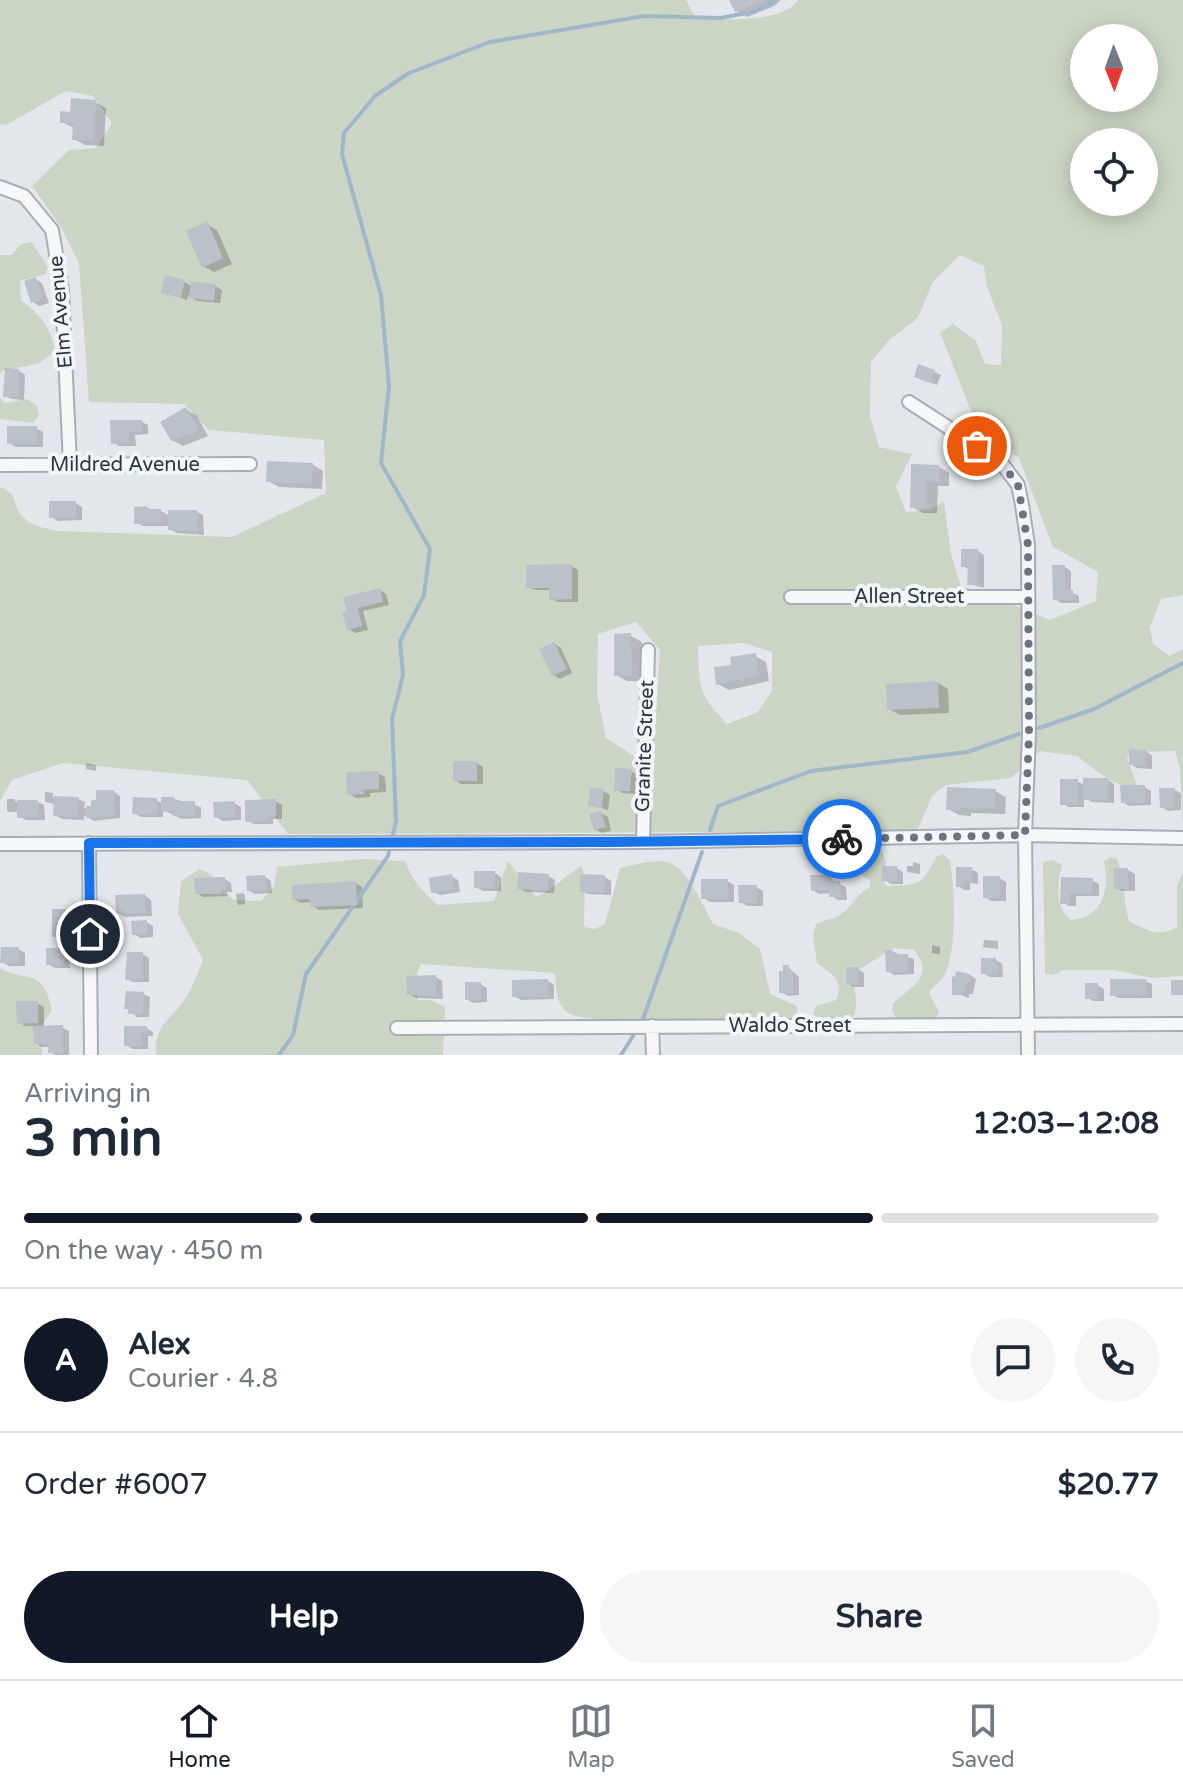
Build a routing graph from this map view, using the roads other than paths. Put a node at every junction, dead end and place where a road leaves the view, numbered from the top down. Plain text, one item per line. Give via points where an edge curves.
1 (0, 187) edge
2 (909, 402) dead end
3 (250, 464) dead end
4 (0, 465) edge
5 (70, 465) junction
6 (791, 597) dead end
7 (1027, 597) junction
8 (648, 650) dead end
9 (1025, 835) junction
10 (1183, 838) edge
11 (643, 842) junction
12 (89, 843) junction
13 (0, 844) edge
14 (1183, 1024) edge
15 (1027, 1025) junction
16 (652, 1026) junction
17 (397, 1028) dead end
18 (91, 1055) edge
19 (653, 1055) edge
20 (1028, 1055) edge

1 - 5 street, Elm Avenue via 24,196 52,230 62,289
2 - 7 street via 1000,461 1018,485 1028,545
3 - 5 street, Mildred Avenue
4 - 5 street, Mildred Avenue
6 - 7 street, Allen Street
7 - 9 street
8 - 11 street, Granite Street
9 - 10 street
9 - 11 street
9 - 15 street
11 - 12 street
12 - 13 street
12 - 18 street
14 - 15 street, Waldo Street
15 - 16 street, Waldo Street
15 - 20 street
16 - 17 street, Waldo Street
16 - 19 street

